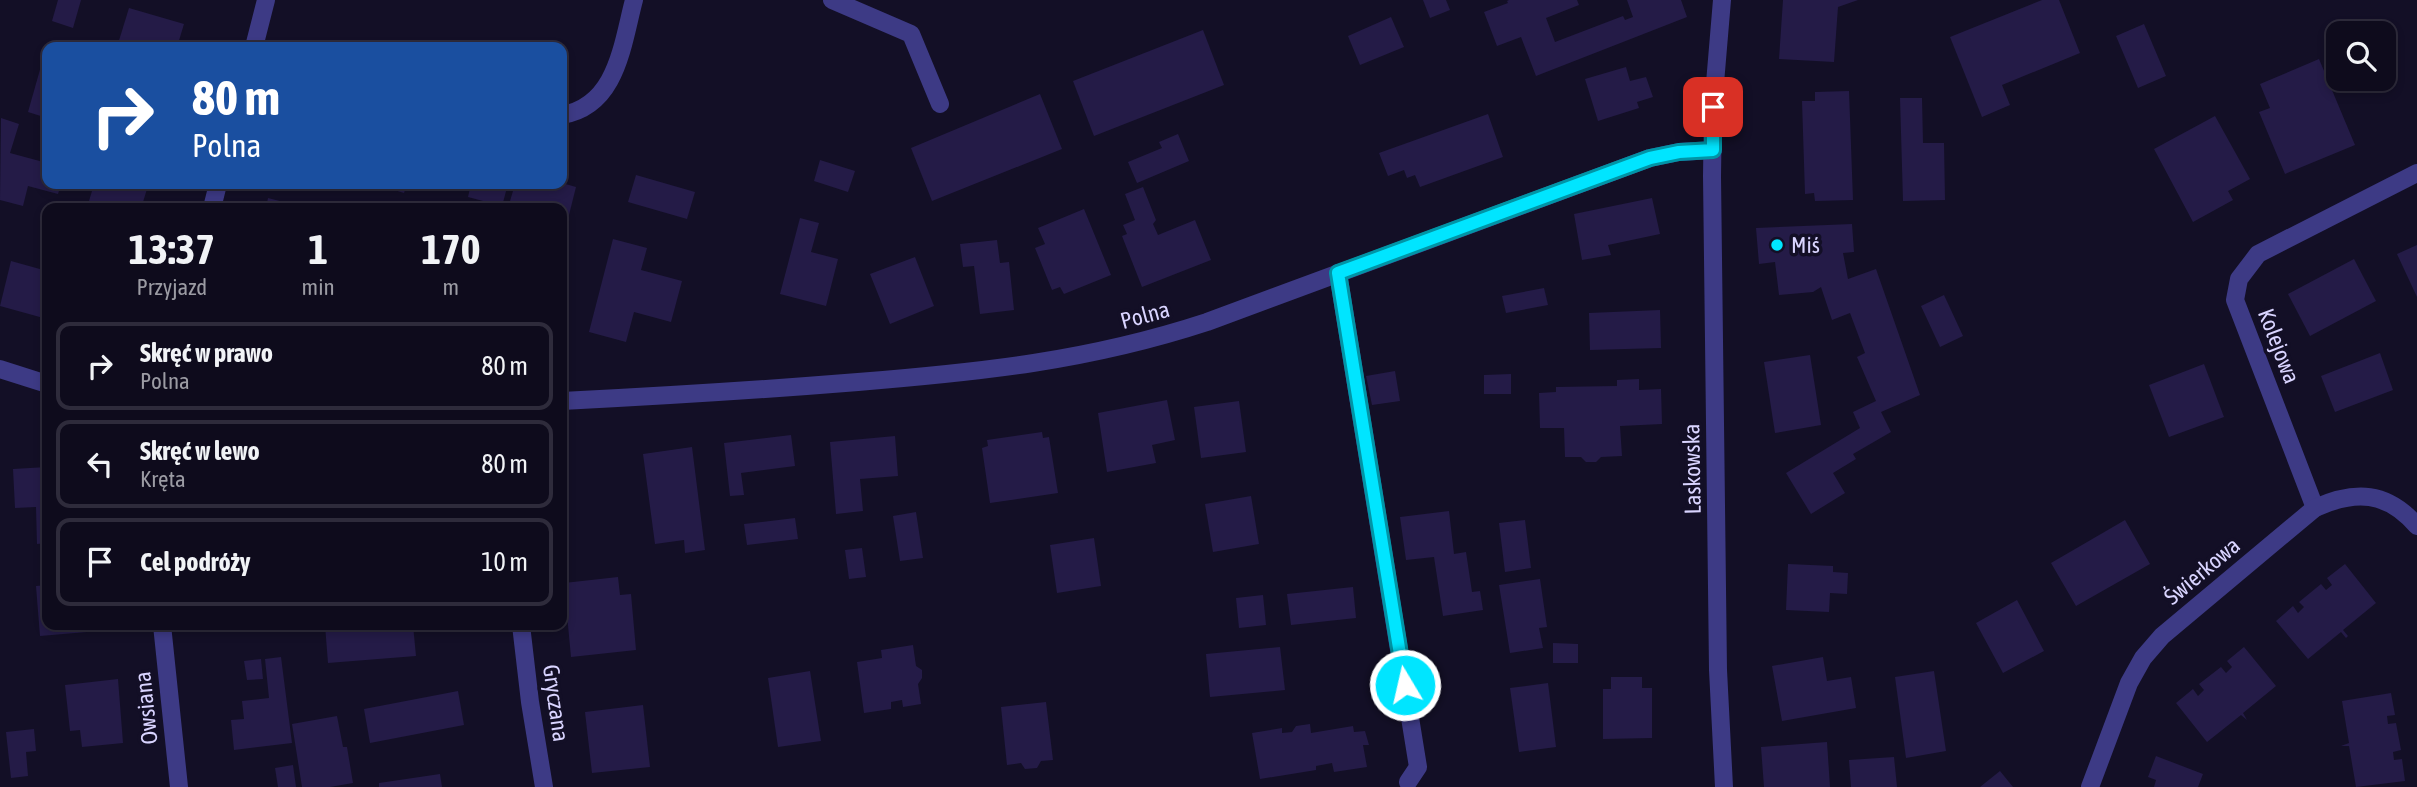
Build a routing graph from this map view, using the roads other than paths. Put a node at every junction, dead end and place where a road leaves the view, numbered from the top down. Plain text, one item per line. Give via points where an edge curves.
1 (266, 0) edge
2 (634, 0) edge
3 (832, 0) edge
4 (1722, 0) edge
5 (255, 42) edge
6 (940, 104) dead end
7 (567, 114) edge
8 (1713, 150) junction
9 (2417, 173) edge
10 (1338, 273) junction
11 (0, 369) edge
12 (42, 382) edge
13 (567, 401) edge
14 (2315, 508) junction
15 (2414, 518) edge
16 (163, 630) edge
17 (522, 630) edge
18 (1408, 782) dead end
19 (179, 787) edge
20 (544, 787) edge
21 (1724, 787) edge
22 (2090, 787) edge

1 - 5 street
2 - 7 street via 615,73 596,100
3 - 6 street via 911,34
4 - 8 street, Laskowska
8 - 10 street, Polna via 1650,158
8 - 21 street, Laskowska via 1718,670
9 - 14 street, Kolejowa via 2258,254 2239,279 2235,300
10 - 13 street, Polna via 1165,335 1039,363 768,389
10 - 18 street via 1418,768
11 - 12 street
14 - 15 street, Świerkowa via 2338,498 2365,496 2388,501
14 - 22 street, Świerkowa via 2143,657
16 - 19 street, Owsiana
17 - 20 street, Gryczana

